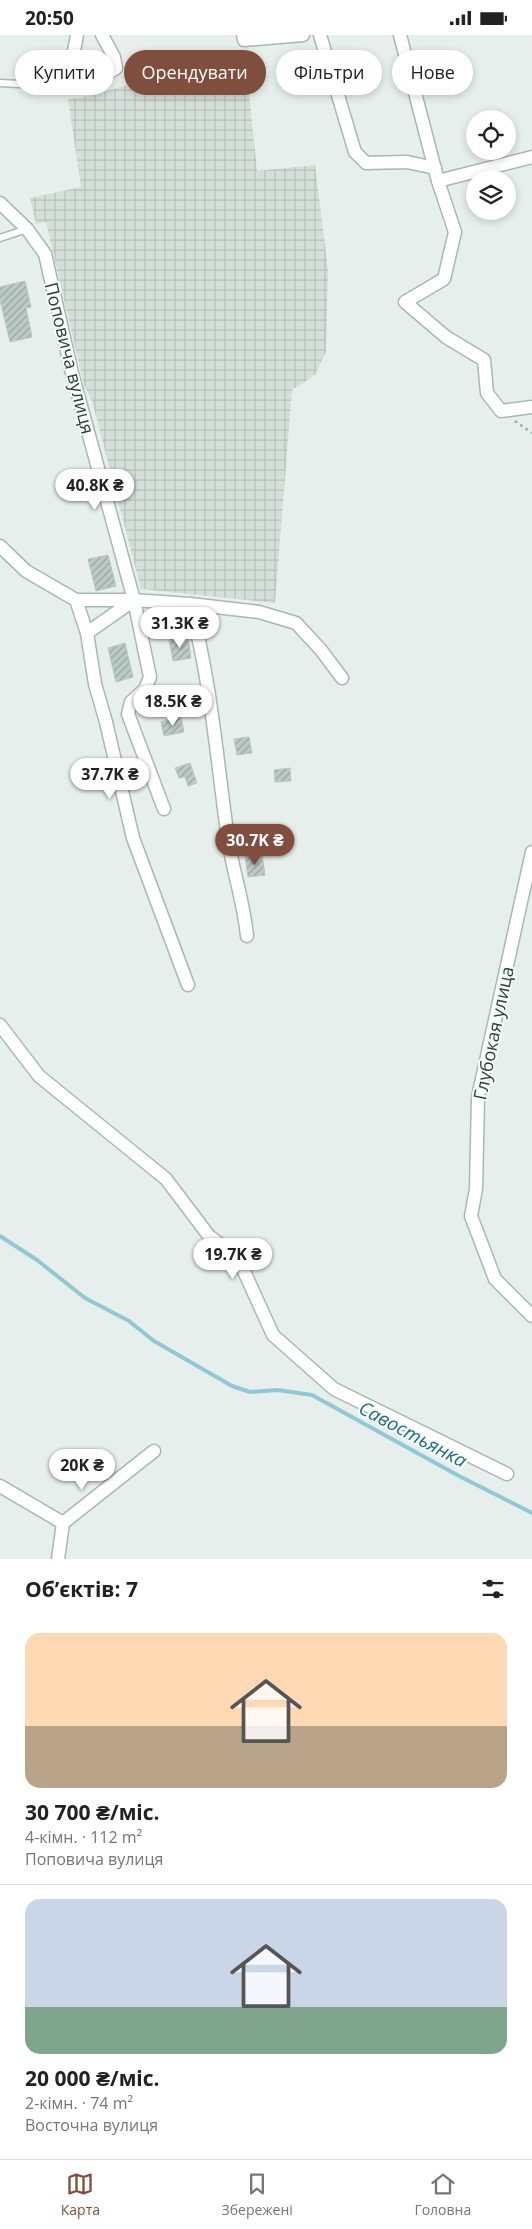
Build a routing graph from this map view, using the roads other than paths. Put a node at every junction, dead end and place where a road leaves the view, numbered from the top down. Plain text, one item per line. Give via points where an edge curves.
1 (77, 35) edge
2 (102, 35) edge
3 (243, 35) edge
4 (303, 35) edge
5 (320, 35) edge
6 (400, 35) edge
7 (74, 50) edge
8 (110, 50) edge
9 (114, 57) edge
10 (114, 70) edge
11 (0, 83) edge
12 (15, 84) edge
13 (532, 157) edge
14 (435, 168) junction
15 (438, 181) junction
16 (0, 203) edge
17 (27, 229) junction
18 (0, 238) edge
19 (532, 407) edge
20 (0, 546) edge
21 (76, 600) junction
22 (134, 600) junction
23 (190, 603) junction
24 (87, 633) junction
25 (342, 678) dead end
26 (164, 809) dead end
27 (532, 852) edge
28 (248, 936) dead end
29 (188, 985) dead end
30 (0, 1025) edge
31 (532, 1316) edge
32 (154, 1451) dead end
33 (507, 1475) dead end
34 (0, 1486) edge
35 (63, 1523) junction
36 (58, 1559) edge

1 - 7 street
2 - 8 street
3 - 4 street via 244,40
5 - 14 street via 355,152 366,163 407,162
6 - 14 street
9 - 10 street
11 - 12 lane
13 - 15 street
14 - 15 street
15 - 19 street via 455,232 444,279 405,302 446,337 484,360 487,393 501,411
16 - 17 street, Поповича вулиця
17 - 18 lane
17 - 22 street, Поповича вулиця via 45,254 72,373
20 - 21 street via 26,571
21 - 22 street
21 - 24 street
22 - 23 street
22 - 24 street
22 - 26 street, Поповича вулиця via 150,677 145,689 131,702 128,714
23 - 25 street via 259,612 296,623
23 - 28 street via 205,666 232,867
24 - 29 street via 95,684 133,838
27 - 31 street, Глубокая улица via 478,1097 476,1189 470,1215 494,1279
30 - 33 street via 38,1075 166,1179 209,1236 238,1259 273,1335 334,1389
32 - 35 street
34 - 35 street
35 - 36 street

